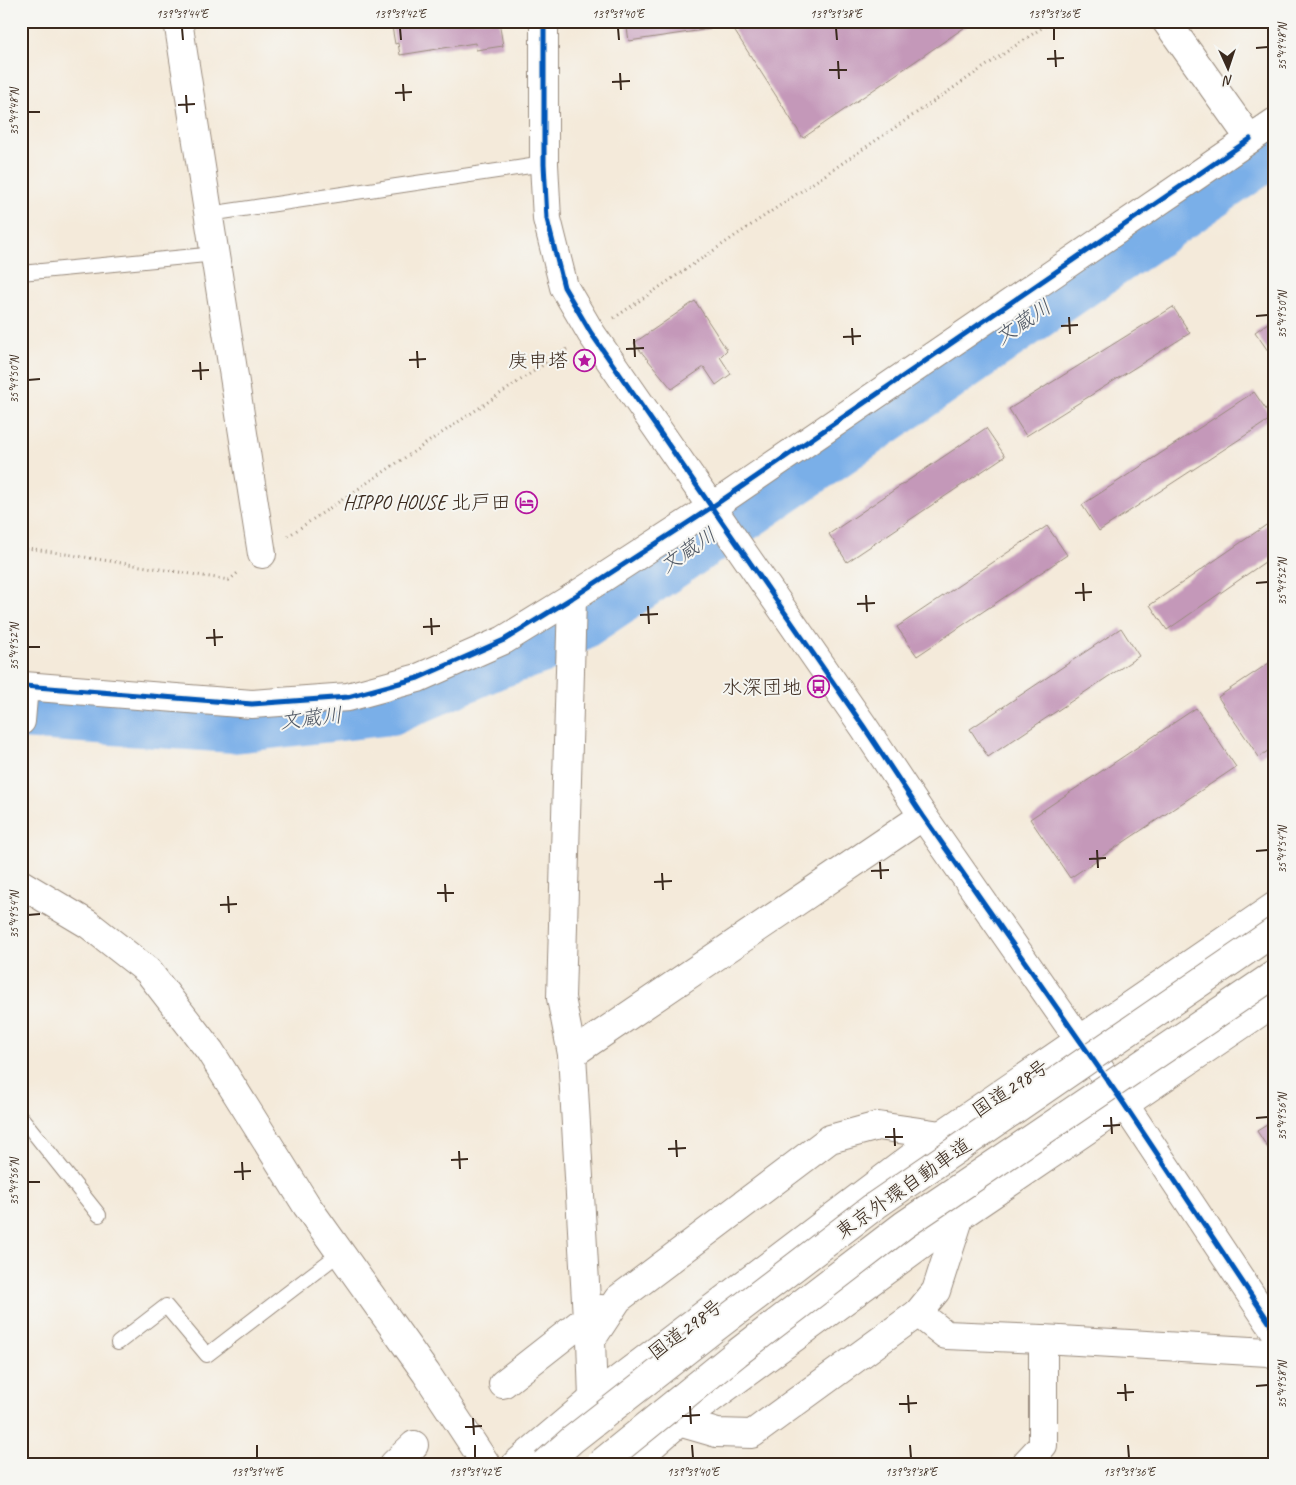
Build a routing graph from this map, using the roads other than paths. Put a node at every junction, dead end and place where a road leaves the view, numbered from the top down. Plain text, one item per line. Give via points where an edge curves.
1 (178, 21) edge
2 (544, 21) edge
3 (1166, 21) edge
4 (1275, 122) edge
5 (1250, 139) junction
6 (544, 164) junction
7 (209, 214) junction
8 (216, 254) junction
9 (21, 274) edge
10 (715, 511) junction
11 (262, 554) road end
12 (572, 598) junction
13 (21, 721) edge
14 (923, 816) junction
15 (21, 884) edge
16 (1275, 906) edge
17 (1275, 931) edge
18 (1275, 974) edge
19 (1275, 1002) edge
20 (1080, 1040) junction
21 (572, 1054) junction
22 (1124, 1104) junction
23 (21, 1117) edge
24 (941, 1136) junction
25 (99, 1215) dead end
26 (960, 1216) junction
27 (340, 1253) junction
28 (918, 1313) junction
29 (589, 1329) junction
30 (1275, 1331) edge
31 (1042, 1339) junction
32 (118, 1343) dead end
33 (1275, 1354) edge
34 (503, 1384) dead end
35 (593, 1399) junction
36 (679, 1422) junction
37 (414, 1445) dead end
38 (394, 1464) edge
39 (486, 1464) edge
40 (516, 1464) edge
41 (545, 1464) edge
42 (600, 1464) edge
43 (631, 1464) edge
44 (1027, 1464) edge

1 - 7 main road
2 - 6 main road
3 - 5 main road
4 - 5 main road
5 - 10 main road
6 - 7 lane
6 - 10 main road via 547,219 564,286 591,333
7 - 8 main road
8 - 9 lane
8 - 11 main road
10 - 12 main road
10 - 14 main road
12 - 13 main road via 504,640 418,678 348,697 252,704 24,686
12 - 21 main road via 561,998
14 - 20 main road
14 - 21 main road
15 - 27 main road via 88,924 148,971 210,1052
16 - 20 main road, 国道298号
17 - 41 main road, 東京外環自動車道, bridge via 876,1205 634,1391
18 - 42 main road, 東京外環自動車道, bridge via 904,1224
19 - 22 main road
20 - 22 main road
20 - 24 main road, 国道298号
21 - 29 main road
22 - 26 main road
22 - 30 main road
23 - 25 lane
24 - 29 main road via 878,1126 830,1139 618,1299
24 - 35 main road, 国道298号
26 - 28 main road via 936,1291
26 - 36 main road
27 - 32 lane via 207,1355 166,1306
27 - 39 main road
28 - 31 main road via 946,1336
28 - 36 main road via 752,1434 717,1433
29 - 34 main road
29 - 35 main road
31 - 33 main road
31 - 44 main road via 1043,1445
35 - 40 main road, 国道298号
36 - 43 main road
37 - 38 main road

